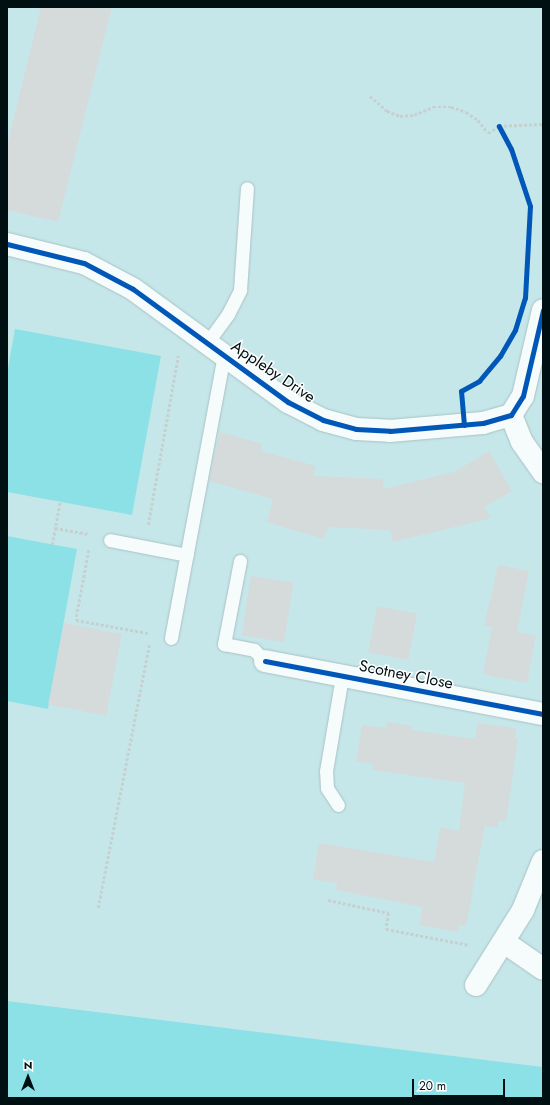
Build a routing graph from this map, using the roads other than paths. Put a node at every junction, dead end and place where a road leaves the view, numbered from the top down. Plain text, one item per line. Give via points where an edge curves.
1 (247, 188) dead end
2 (7, 244) edge
3 (543, 310) edge
4 (215, 350) junction
5 (511, 415) junction
6 (543, 472) edge
7 (110, 540) road end
8 (186, 555) junction
9 (240, 561) dead end
10 (171, 638) dead end
11 (265, 662) joint
12 (342, 676) junction
13 (543, 714) edge
14 (338, 805) dead end
15 (543, 861) edge
16 (502, 946) junction
17 (543, 969) edge
18 (476, 985) dead end

1 - 4 lane via 240,290
2 - 4 street, Appleby Drive via 84,263 133,288
3 - 5 street via 523,396
4 - 5 street, Appleby Drive via 288,402 323,420 356,429 390,431 482,423
4 - 8 lane
5 - 6 street via 522,442
7 - 8 lane
8 - 10 lane
9 - 11 lane via 224,644 254,650
11 - 12 street, Scotney Close
12 - 13 street, Scotney Close
12 - 14 lane via 326,771 327,788
15 - 16 street via 523,910
16 - 17 street
16 - 18 street

